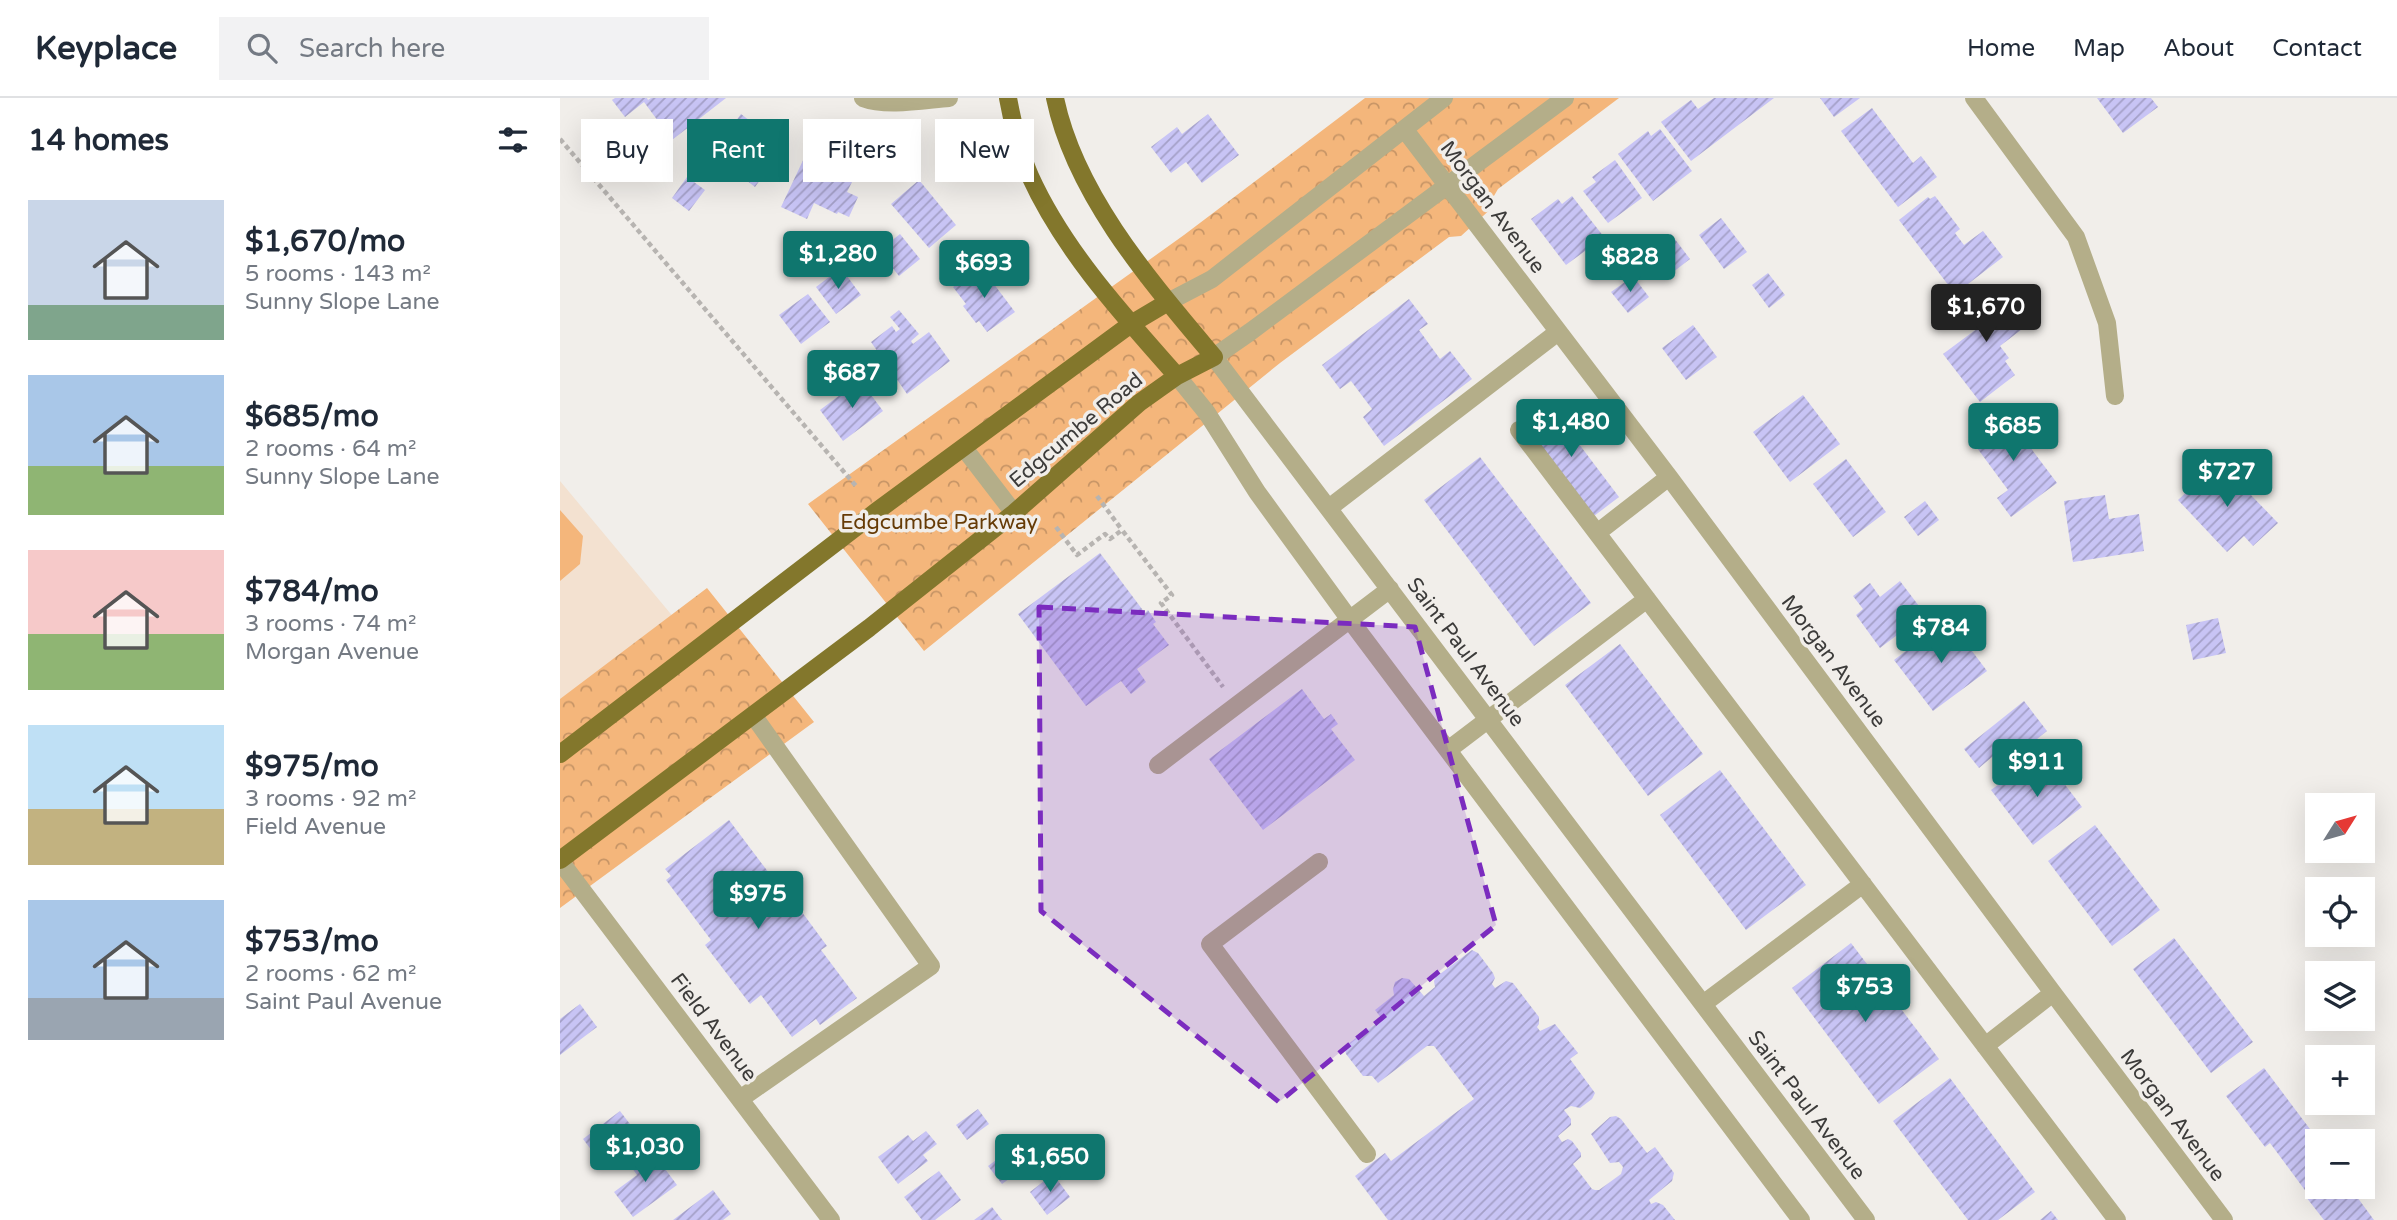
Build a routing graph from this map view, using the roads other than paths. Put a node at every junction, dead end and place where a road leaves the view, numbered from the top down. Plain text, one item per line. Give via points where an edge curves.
1 (863, 98) edge
2 (949, 98) edge
3 (1008, 98) edge
4 (1055, 98) edge
5 (1444, 98) edge
6 (1564, 98) edge
7 (1974, 98) edge
8 (1405, 130) junction
9 (1449, 185) junction
10 (1168, 302) junction
11 (1131, 324) junction
12 (1558, 332) junction
13 (1213, 357) junction
14 (1177, 376) junction
15 (2115, 396) dead end
16 (1519, 430) dead end
17 (964, 448) junction
18 (1669, 477) junction
19 (1328, 508) junction
20 (1014, 513) junction
21 (1597, 533) junction
22 (1390, 589) junction
23 (1647, 599) junction
24 (1350, 620) junction
25 (753, 715) junction
26 (1489, 719) junction
27 (1448, 750) junction
28 (560, 754) edge
29 (1158, 765) dead end
30 (560, 861) edge
31 (1319, 862) dead end
32 (1863, 884) junction
33 (2053, 993) junction
34 (1703, 1004) junction
35 (1985, 1046) junction
36 (740, 1099) junction
37 (1367, 1154) dead end
38 (831, 1220) edge
39 (1801, 1220) edge
40 (1866, 1220) edge
41 (2117, 1220) edge
42 (2224, 1220) edge

1 - 2 street via 907,102
3 - 11 main road via 1030,176 1063,234
4 - 10 main road, Saint Paul Avenue via 1072,155 1090,188
5 - 8 street
6 - 9 street, Edgcumbe Road
7 - 15 street via 2076,237 2107,323
8 - 9 street, Morgan Avenue
8 - 10 street via 1212,279
9 - 12 street, Morgan Avenue
9 - 13 street, Edgcumbe Road
10 - 11 main road
10 - 13 main road, Saint Paul Avenue
11 - 14 main road
11 - 17 main road
12 - 18 street, Morgan Avenue
12 - 19 street
13 - 14 main road, Edgcumbe Road
13 - 19 street, Saint Paul Avenue
14 - 20 main road, Edgcumbe Road via 1139,403
14 - 24 street
16 - 21 street
17 - 20 street
17 - 28 main road
18 - 21 street
18 - 33 street, Morgan Avenue
19 - 22 street, Saint Paul Avenue
20 - 25 main road, Edgcumbe Road
21 - 23 street
22 - 24 street
22 - 26 street, Saint Paul Avenue
23 - 26 street
23 - 32 street
24 - 27 street
24 - 29 street
25 - 30 main road, Edgcumbe Road
25 - 36 street via 931,965
26 - 27 street
26 - 34 street, Saint Paul Avenue
27 - 39 street
30 - 36 street, Field Avenue
31 - 37 street via 1210,944
32 - 34 street
32 - 35 street
33 - 35 street
33 - 42 street, Morgan Avenue
34 - 40 street, Saint Paul Avenue
35 - 41 street
36 - 38 street, Field Avenue

